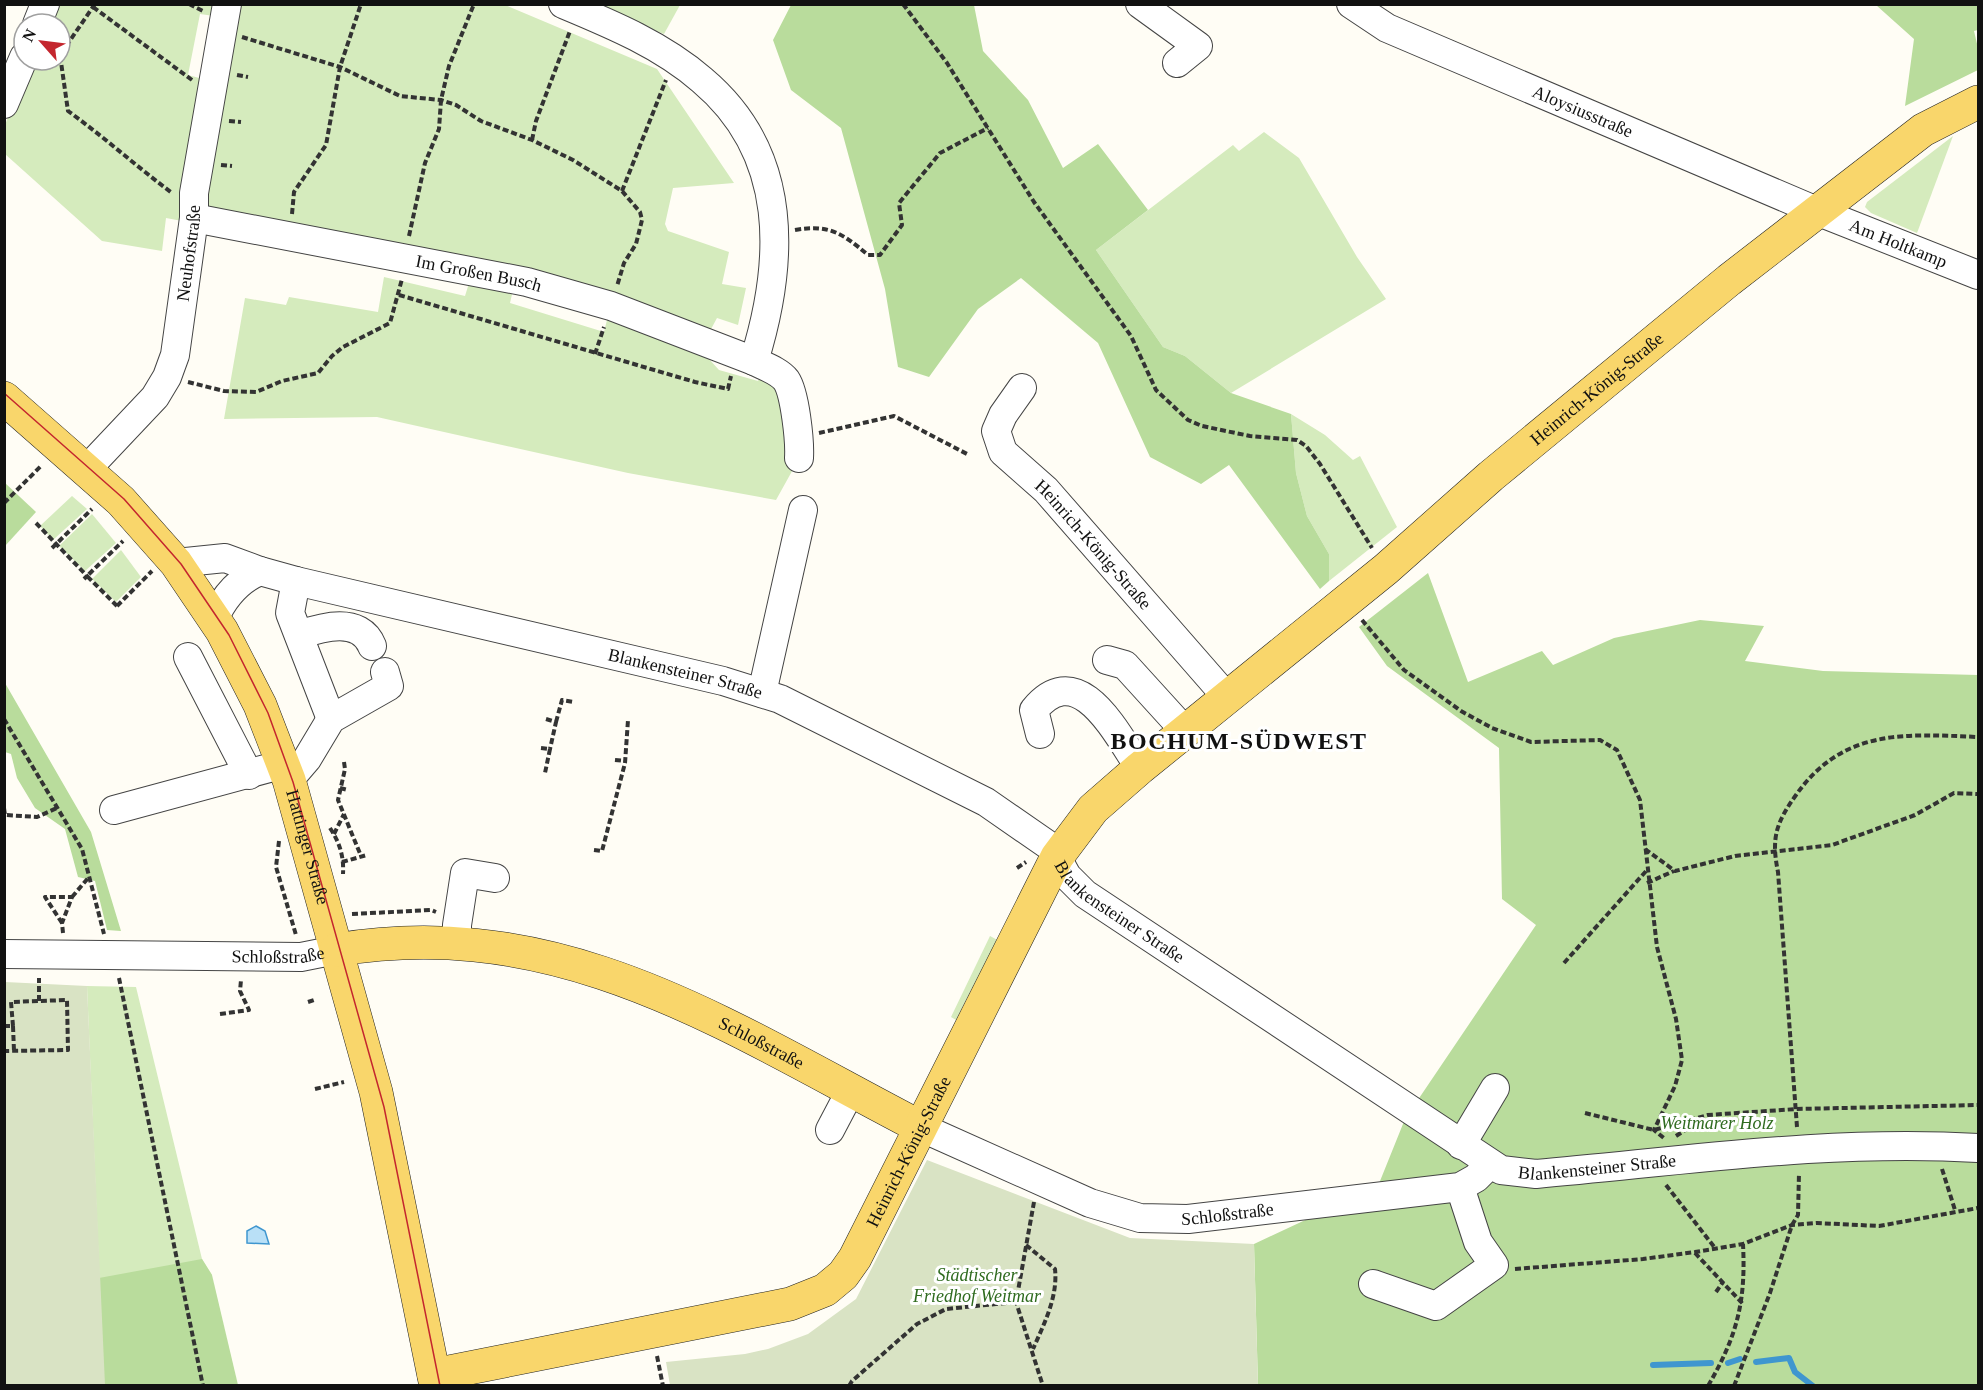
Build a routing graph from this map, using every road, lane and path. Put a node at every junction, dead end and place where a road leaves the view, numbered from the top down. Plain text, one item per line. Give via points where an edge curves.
1 (227, 4) edge
2 (361, 4) edge
3 (903, 4) edge
4 (1140, 4) edge
5 (1351, 4) edge
6 (94, 6) edge
7 (570, 8) edge
8 (221, 32) junction
9 (676, 60) junction
10 (1178, 63) dead end
11 (340, 67) junction
12 (18, 72) edge
13 (210, 93) junction
14 (1978, 102) edge
15 (4, 104) edge
16 (988, 128) junction
17 (532, 140) junction
18 (622, 191) junction
19 (194, 211) junction
20 (1819, 212) junction
21 (777, 233) junction
22 (288, 236) junction
23 (1978, 275) edge
24 (399, 295) dead end
25 (611, 306) junction
26 (595, 354) junction
27 (745, 357) junction
28 (1022, 388) dead end
29 (4, 398) edge
30 (819, 433) dead end
31 (969, 455) dead end
32 (799, 458) dead end
33 (45, 462) dead end
34 (86, 470) junction
35 (4, 503) edge
36 (94, 507) dead end
37 (803, 510) dead end
38 (36, 523) dead end
39 (1363, 532) dead end
40 (126, 538) dead end
41 (53, 546) junction
42 (164, 567) junction
43 (260, 571) junction
44 (86, 577) junction
45 (296, 581) junction
46 (1345, 600) junction
47 (214, 619) junction
48 (301, 643) junction
49 (372, 646) dead end
50 (188, 657) dead end
51 (1107, 660) dead end
52 (387, 679) dead end
53 (762, 693) junction
54 (1227, 696) junction
55 (574, 702) dead end
56 (4, 719) edge
57 (546, 719) dead end
58 (333, 720) junction
59 (628, 720) dead end
60 (556, 722) junction
61 (1185, 731) junction
62 (1040, 734) dead end
63 (1978, 737) edge
64 (541, 748) dead end
65 (550, 749) junction
66 (615, 759) dead end
67 (625, 761) junction
68 (344, 762) dead end
69 (1140, 768) junction
70 (286, 772) junction
71 (545, 773) dead end
72 (249, 775) junction
73 (340, 788) junction
74 (348, 790) dead end
75 (1978, 795) edge
76 (4, 808) edge
77 (57, 808) junction
78 (114, 810) dead end
79 (344, 814) junction
80 (5, 817) edge
81 (334, 834) dead end
82 (1644, 849) junction
83 (594, 850) dead end
84 (1773, 851) junction
85 (367, 855) dead end
86 (361, 856) junction
87 (1057, 857) junction
88 (344, 861) dead end
89 (1647, 870) junction
90 (1675, 871) junction
91 (89, 877) junction
92 (495, 878) dead end
93 (1647, 883) junction
94 (72, 897) junction
95 (62, 922) junction
96 (299, 928) dead end
97 (63, 937) dead end
98 (288, 937) dead end
99 (457, 943) junction
100 (336, 950) junction
101 (4, 954) edge
102 (115, 956) junction
103 (241, 957) junction
104 (1564, 963) dead end
105 (314, 1000) dead end
106 (308, 1002) dead end
107 (220, 1014) dead end
108 (4, 1026) edge
109 (13, 1026) junction
110 (4, 1051) edge
111 (14, 1051) junction
112 (344, 1082) dead end
113 (1495, 1088) dead end
114 (315, 1089) dead end
115 (851, 1090) junction
116 (1978, 1104) edge
117 (1797, 1109) junction
118 (1585, 1113) dead end
119 (920, 1127) junction
120 (831, 1130) dead end
121 (1654, 1130) junction
122 (1461, 1145) junction
123 (1934, 1145) junction
124 (1798, 1148) junction
125 (1978, 1148) edge
126 (1667, 1151) junction
127 (1490, 1164) junction
128 (1039, 1180) junction
129 (1460, 1187) junction
130 (1978, 1208) edge
131 (1955, 1210) junction
132 (1792, 1225) junction
133 (1743, 1244) junction
134 (1026, 1245) junction
135 (1715, 1248) junction
136 (1695, 1252) junction
137 (1494, 1265) junction
138 (1722, 1282) junction
139 (1373, 1284) dead end
140 (1716, 1292) dead end
141 (1016, 1302) junction
142 (1743, 1304) junction
143 (1033, 1350) junction
144 (435, 1380) edge
145 (203, 1386) edge
146 (849, 1386) edge
147 (1043, 1386) edge
148 (1708, 1386) edge
149 (1734, 1386) edge

1 - 8 street, Neuhofstraße
2 - 11 path
3 - 16 path
4 - 10 street via 1198,46
5 - 20 street, Aloysiusstraße via 1387,28
6 - 13 path
6 - 19 path via 60,55 68,111
7 - 9 street
7 - 17 path
8 - 11 path
8 - 13 street, Neuhofstraße
9 - 18 path
9 - 21 street via 723,100 748,137 768,184
11 - 17 path via 400,96 441,100 481,121
11 - 22 path via 326,145 294,192
12 - 15 street
13 - 19 street, Neuhofstraße
14 - 20 main road, Heinrich-König-Straße via 1923,130
16 - 21 path via 940,153 899,204 902,225 880,255 868,255 847,237 818,226
16 - 39 path via 1034,202 1131,336 1156,390 1188,420 1202,426 1297,440 1306,446
17 - 18 path
18 - 25 path via 643,220
19 - 22 street, Im Großen Busch
19 - 34 street, Neuhofstraße via 176,355 167,377 154,397
20 - 23 street, Am Holtkamp
20 - 46 main road, Heinrich-König-Straße via 1729,280
21 - 27 street via 771,296
22 - 25 street, Im Großen Busch via 527,282
24 - 26 path
25 - 26 path
25 - 27 street, Im Großen Busch
26 - 27 path via 728,389
27 - 32 street, Im Großen Busch via 781,376 788,384 801,438
28 - 54 street, Heinrich-König-Straße via 996,431 1003,452 1046,490
29 - 34 main road, Hattinger Straße
30 - 31 path via 894,416
33 - 35 path
34 - 42 main road, Hattinger Straße via 141,522
36 - 41 path
37 - 53 street
38 - 41 path
40 - 44 path
41 - 44 path
42 - 43 street, Blankensteiner Straße via 225,558
42 - 44 path via 117,606
42 - 47 main road, Hattinger Straße
43 - 45 street, Blankensteiner Straße
43 - 47 street via 236,585
45 - 48 street via 290,613
45 - 53 street, Blankensteiner Straße
46 - 54 main road, Heinrich-König-Straße
46 - 82 path via 1404,670 1461,711 1531,742 1600,740 1617,750 1640,800
47 - 70 main road, Hattinger Straße via 245,673
48 - 49 street via 326,626 352,628 369,638
48 - 58 street via 298,667
50 - 72 street
51 - 61 street via 1125,664
52 - 58 street
53 - 87 street, Blankensteiner Straße via 986,802 1045,843
54 - 61 main road, Heinrich-König-Straße
55 - 60 path via 562,700
56 - 77 path
57 - 60 path
58 - 70 street via 307,759
59 - 67 path
60 - 65 path
61 - 69 main road, Heinrich-König-Straße
62 - 69 street via 1034,710 1042,701 1058,692 1078,692 1094,703
63 - 84 path via 1914,734 1851,746 1822,765 1799,790 1774,835
64 - 65 path
65 - 71 path
66 - 67 path
67 - 83 path via 602,851
68 - 73 path
69 - 87 main road, Heinrich-König-Straße via 1093,809
70 - 72 street
70 - 100 main road, Hattinger Straße
72 - 78 street
73 - 74 path
73 - 79 path via 338,800
75 - 84 path via 1954,793 1915,815 1832,845
76 - 80 path
77 - 80 path via 37,817
77 - 91 path via 82,849
79 - 81 path
79 - 86 path
82 - 89 path
82 - 90 path
84 - 90 path
84 - 117 path via 1778,872
85 - 86 path
86 - 88 path
87 - 119 main road, Heinrich-König-Straße
87 - 122 street, Blankensteiner Straße via 1067,876 1085,894
89 - 93 path
89 - 104 path
90 - 93 path
91 - 94 path
91 - 102 path via 105,938
92 - 99 street via 465,873
93 - 121 path via 1682,1060 1675,1086
94 - 95 path
94 - 95 path via 45,897
95 - 97 path
96 - 98 path
99 - 100 main road, Schloßstraße via 361,944
99 - 115 main road, Schloßstraße via 591,968 639,984 730,1025
100 - 103 street, Schloßstraße via 301,957
100 - 144 main road, Hattinger Straße via 380,1111
101 - 102 street, Schloßstraße
102 - 103 street, Schloßstraße
102 - 145 path
103 - 107 path via 240,991 249,1010
105 - 106 path
108 - 109 path
109 - 111 path
109 - 111 path via 11,1002 68,1000 68,1050
110 - 111 path
112 - 114 path
113 - 122 street
115 - 119 main road, Schloßstraße
115 - 120 street
116 - 117 path
117 - 121 path via 1708,1115
118 - 121 path
119 - 128 street, Schloßstraße
119 - 144 main road, Heinrich-König-Straße via 855,1258 825,1290 809,1298 749,1313
121 - 126 path
122 - 127 street, Blankensteiner Straße
123 - 124 street, Blankensteiner Straße
123 - 125 street, Blankensteiner Straße
123 - 131 path
124 - 126 street, Blankensteiner Straße
124 - 132 path via 1798,1215
126 - 127 street, Blankensteiner Straße via 1536,1174 1501,1170
126 - 135 path via 1662,1179
127 - 129 street, Schloßstraße
128 - 129 street, Schloßstraße via 1090,1203 1140,1218 1188,1219
128 - 134 path
129 - 137 street via 1478,1242
130 - 131 path
131 - 132 path via 1879,1226
132 - 133 path
132 - 149 path
133 - 135 path
133 - 142 path
134 - 141 path
134 - 143 path via 1055,1269 1056,1280 1049,1312
135 - 136 path
136 - 137 path via 1643,1260 1515,1269
136 - 138 path
137 - 139 street via 1436,1306
138 - 140 path
138 - 142 path
141 - 143 path
141 - 146 path via 946,1309 917,1324
142 - 148 path via 1726,1354
143 - 147 path

